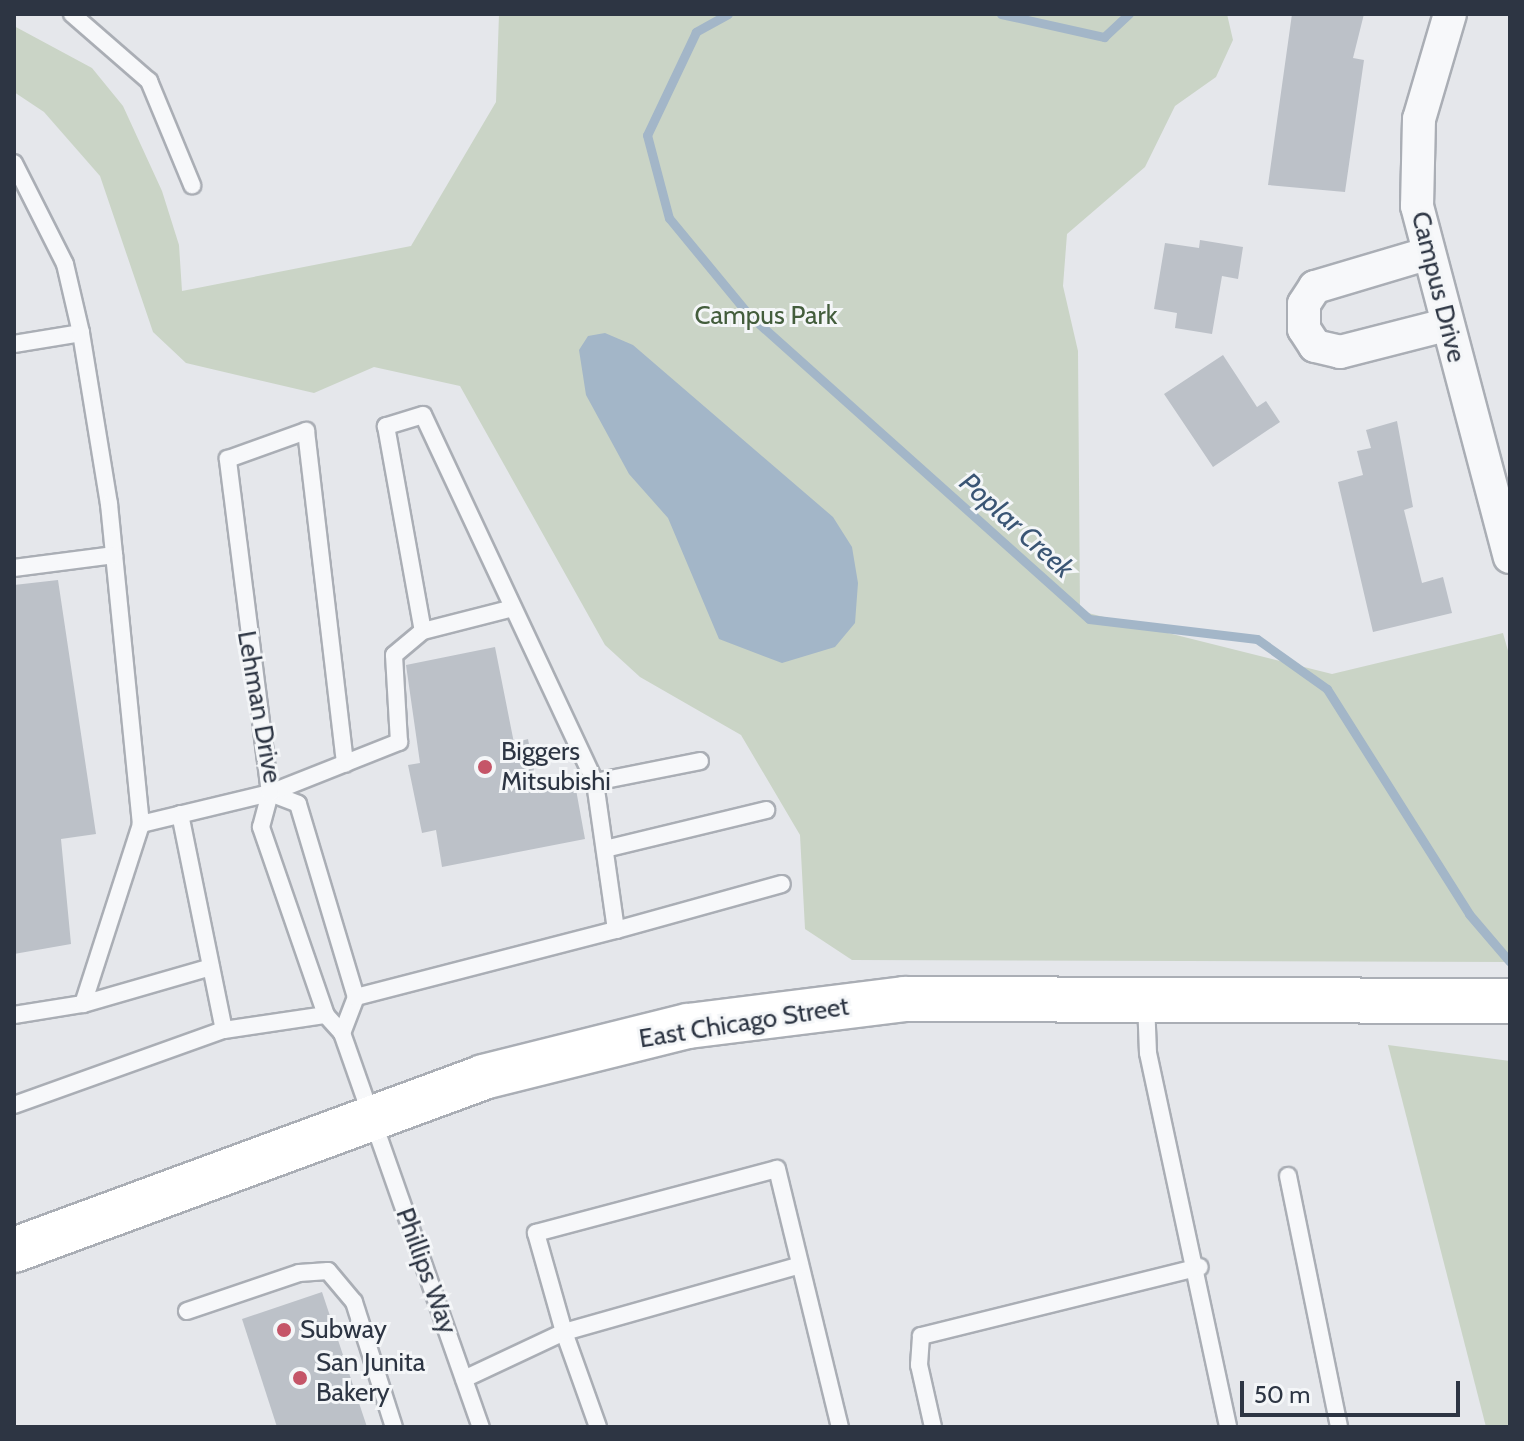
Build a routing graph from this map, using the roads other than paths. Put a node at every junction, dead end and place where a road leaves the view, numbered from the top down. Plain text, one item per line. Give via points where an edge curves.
1 (72, 14) edge
2 (1450, 14) edge
3 (14, 163) edge
4 (192, 185) dead end
5 (1426, 254) junction
6 (1446, 325) junction
7 (81, 333) junction
8 (14, 344) edge
9 (114, 555) junction
10 (1510, 557) edge
11 (14, 568) edge
12 (513, 608) junction
13 (423, 631) junction
14 (700, 761) dead end
15 (345, 764) junction
16 (595, 782) junction
17 (270, 793) junction
18 (766, 810) dead end
19 (180, 814) junction
20 (141, 824) junction
21 (605, 849) junction
22 (782, 884) dead end
23 (616, 930) junction
24 (211, 967) junction
25 (1146, 996) junction
26 (356, 997) junction
27 (1510, 1001) edge
28 (83, 1004) junction
29 (14, 1015) edge
30 (326, 1015) junction
31 (224, 1030) junction
32 (342, 1033) junction
33 (14, 1105) edge
34 (369, 1116) junction
35 (1288, 1176) dead end
36 (14, 1250) edge
37 (800, 1265) junction
38 (1200, 1267) junction
39 (187, 1311) dead end
40 (564, 1332) junction
41 (464, 1379) junction
42 (394, 1427) edge
43 (481, 1427) edge
44 (598, 1427) edge
45 (840, 1427) edge
46 (933, 1427) edge
47 (1228, 1427) edge
48 (1339, 1427) edge

1 - 4 lane via 149,81
2 - 5 street, Campus Drive via 1419,119 1417,206
3 - 7 lane via 65,264
5 - 6 street, Campus Drive
5 - 6 street via 1315,287 1304,304 1304,329 1315,346 1340,352
6 - 10 street, Campus Drive
7 - 8 lane
7 - 9 lane
9 - 11 lane
9 - 20 lane
12 - 13 lane
12 - 13 lane via 423,415 386,426
12 - 16 lane
13 - 15 lane via 394,655 399,742
14 - 16 lane
15 - 17 lane
15 - 17 lane, Lehman Drive via 306,431 228,459
16 - 21 lane
17 - 19 lane
17 - 26 lane, Lehman Drive via 298,804
17 - 30 lane via 261,827
18 - 21 lane
19 - 20 lane
19 - 24 lane
20 - 28 lane
21 - 23 lane
22 - 23 lane
23 - 26 lane
24 - 28 lane
24 - 31 lane
25 - 27 main road, East Chicago Street
25 - 34 main road, East Chicago Street via 904,999 688,1026 483,1077
25 - 38 lane via 1150,1066
26 - 32 lane
28 - 29 lane
30 - 31 lane
30 - 32 lane
31 - 33 lane
32 - 34 lane
34 - 36 main road, East Chicago Street
34 - 41 lane, Phillips Way
35 - 48 lane
37 - 40 lane
37 - 40 lane via 777,1169 536,1233
37 - 45 lane
38 - 46 lane via 921,1336 919,1365
38 - 47 lane
39 - 42 lane via 299,1273 328,1271 354,1302
40 - 41 lane
40 - 44 lane
41 - 43 lane, Phillips Way

